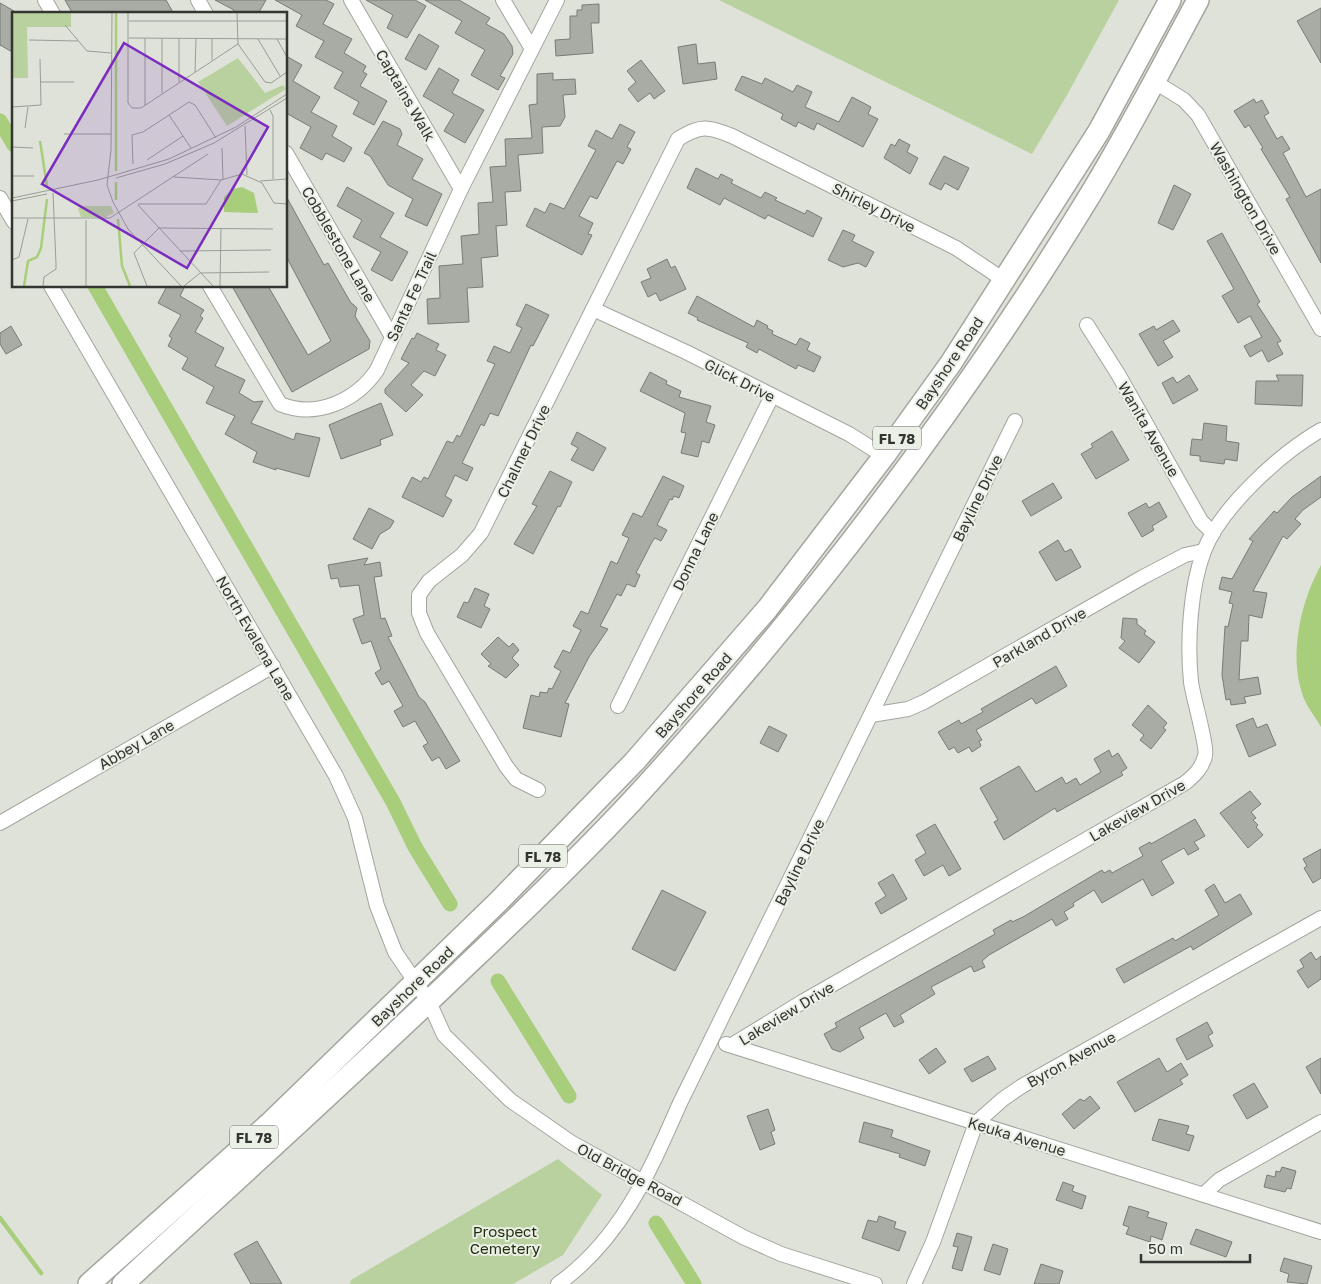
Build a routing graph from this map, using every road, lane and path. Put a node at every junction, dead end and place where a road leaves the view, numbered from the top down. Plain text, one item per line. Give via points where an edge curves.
1 (45, 0) edge
2 (198, 0) edge
3 (351, 0) edge
4 (504, 0) edge
5 (558, 0) edge
6 (1170, 0) edge
7 (1198, 0) edge
8 (52, 12) edge
9 (205, 12) edge
10 (1155, 26) junction
11 (532, 49) junction
12 (1159, 74) junction
13 (740, 140) joint
14 (288, 156) edge
15 (461, 189) junction
16 (0, 198) edge
17 (12, 219) edge
18 (1004, 280) junction
19 (52, 288) edge
20 (211, 288) edge
21 (594, 309) junction
22 (1013, 318) junction
23 (1087, 325) dead end
24 (1321, 329) edge
25 (392, 335) junction
26 (772, 396) junction
27 (1014, 421) dead end
28 (1321, 430) edge
29 (884, 456) junction
30 (1213, 533) junction
31 (1204, 551) junction
32 (272, 666) junction
33 (618, 706) dead end
34 (871, 715) junction
35 (538, 790) dead end
36 (0, 823) edge
37 (1321, 918) edge
38 (415, 984) junction
39 (428, 1002) junction
40 (713, 1040) junction
41 (732, 1045) junction
42 (1321, 1122) edge
43 (976, 1123) junction
44 (645, 1181) junction
45 (1204, 1194) junction
46 (1321, 1232) edge
47 (89, 1284) edge
48 (123, 1284) edge
49 (558, 1284) edge
50 (875, 1284) edge
51 (914, 1284) edge

1 - 8 street
2 - 9 street
3 - 15 street, Captains Walk
4 - 11 street
5 - 11 street, Santa Fe Trail
6 - 10 main road, Bayshore Road / FL 78
7 - 12 main road, Bayshore Road / FL 78
10 - 12 main road
10 - 18 main road, Bayshore Road / FL 78 via 1099,131
11 - 15 street, Santa Fe Trail
12 - 22 main road, Bayshore Road / FL 78 via 1089,198
12 - 24 street, Washington Drive via 1198,115
13 - 18 street, Shirley Drive via 956,248
13 - 21 street, Chalmer Drive via 712,128 693,129 678,139
14 - 25 street, Cobblestone Lane
15 - 25 street, Santa Fe Trail
16 - 17 street
18 - 22 main road via 1010,287
18 - 29 main road, Bayshore Road / FL 78 via 951,363
19 - 32 street, North Evalena Lane
20 - 25 street, Santa Fe Trail via 280,404 295,410 311,411 326,406 367,384 377,370
21 - 26 street, Glick Drive
21 - 35 street, Chalmer Drive via 481,533 462,555 428,581 419,595 420,613 427,633 506,766 516,779
22 - 39 main road, Bayshore Road / FL 78 via 909,466 758,658 631,802
23 - 30 street, Wanita Avenue via 1201,521
26 - 29 street, Glick Drive via 849,434
26 - 33 street, Donna Lane
27 - 34 street, Bayline Drive
28 - 30 street, Lakeview Drive via 1276,462
29 - 38 main road, Bayshore Road / FL 78 via 768,608 635,761
30 - 31 street, Lakeview Drive
31 - 34 street, Parkland Drive via 1185,554 924,702 908,709
31 - 41 street, Lakeview Drive via 1190,631 1189,659 1206,755 1198,772 1185,783
32 - 36 street, Abbey Lane
32 - 38 street, North Evalena Lane via 336,776 355,818 380,914 392,945
34 - 40 street, Bayline Drive
37 - 43 street, Byron Avenue via 1022,1086
38 - 39 street, North Evalena Lane
38 - 47 main road, Bayshore Road / FL 78 via 270,1123
39 - 44 street, Old Bridge Road via 444,1035 510,1100 572,1143
39 - 48 main road, Bayshore Road / FL 78
40 - 41 street, Keuka Avenue
40 - 44 street, Bayline Drive
41 - 43 street, Keuka Avenue
42 - 45 street via 1219,1180
43 - 45 street, Keuka Avenue
43 - 51 street, Byron Avenue via 933,1242
44 - 49 street, Bayline Drive via 613,1231
44 - 50 street, Old Bridge Road via 763,1247
45 - 46 street, Keuka Avenue

